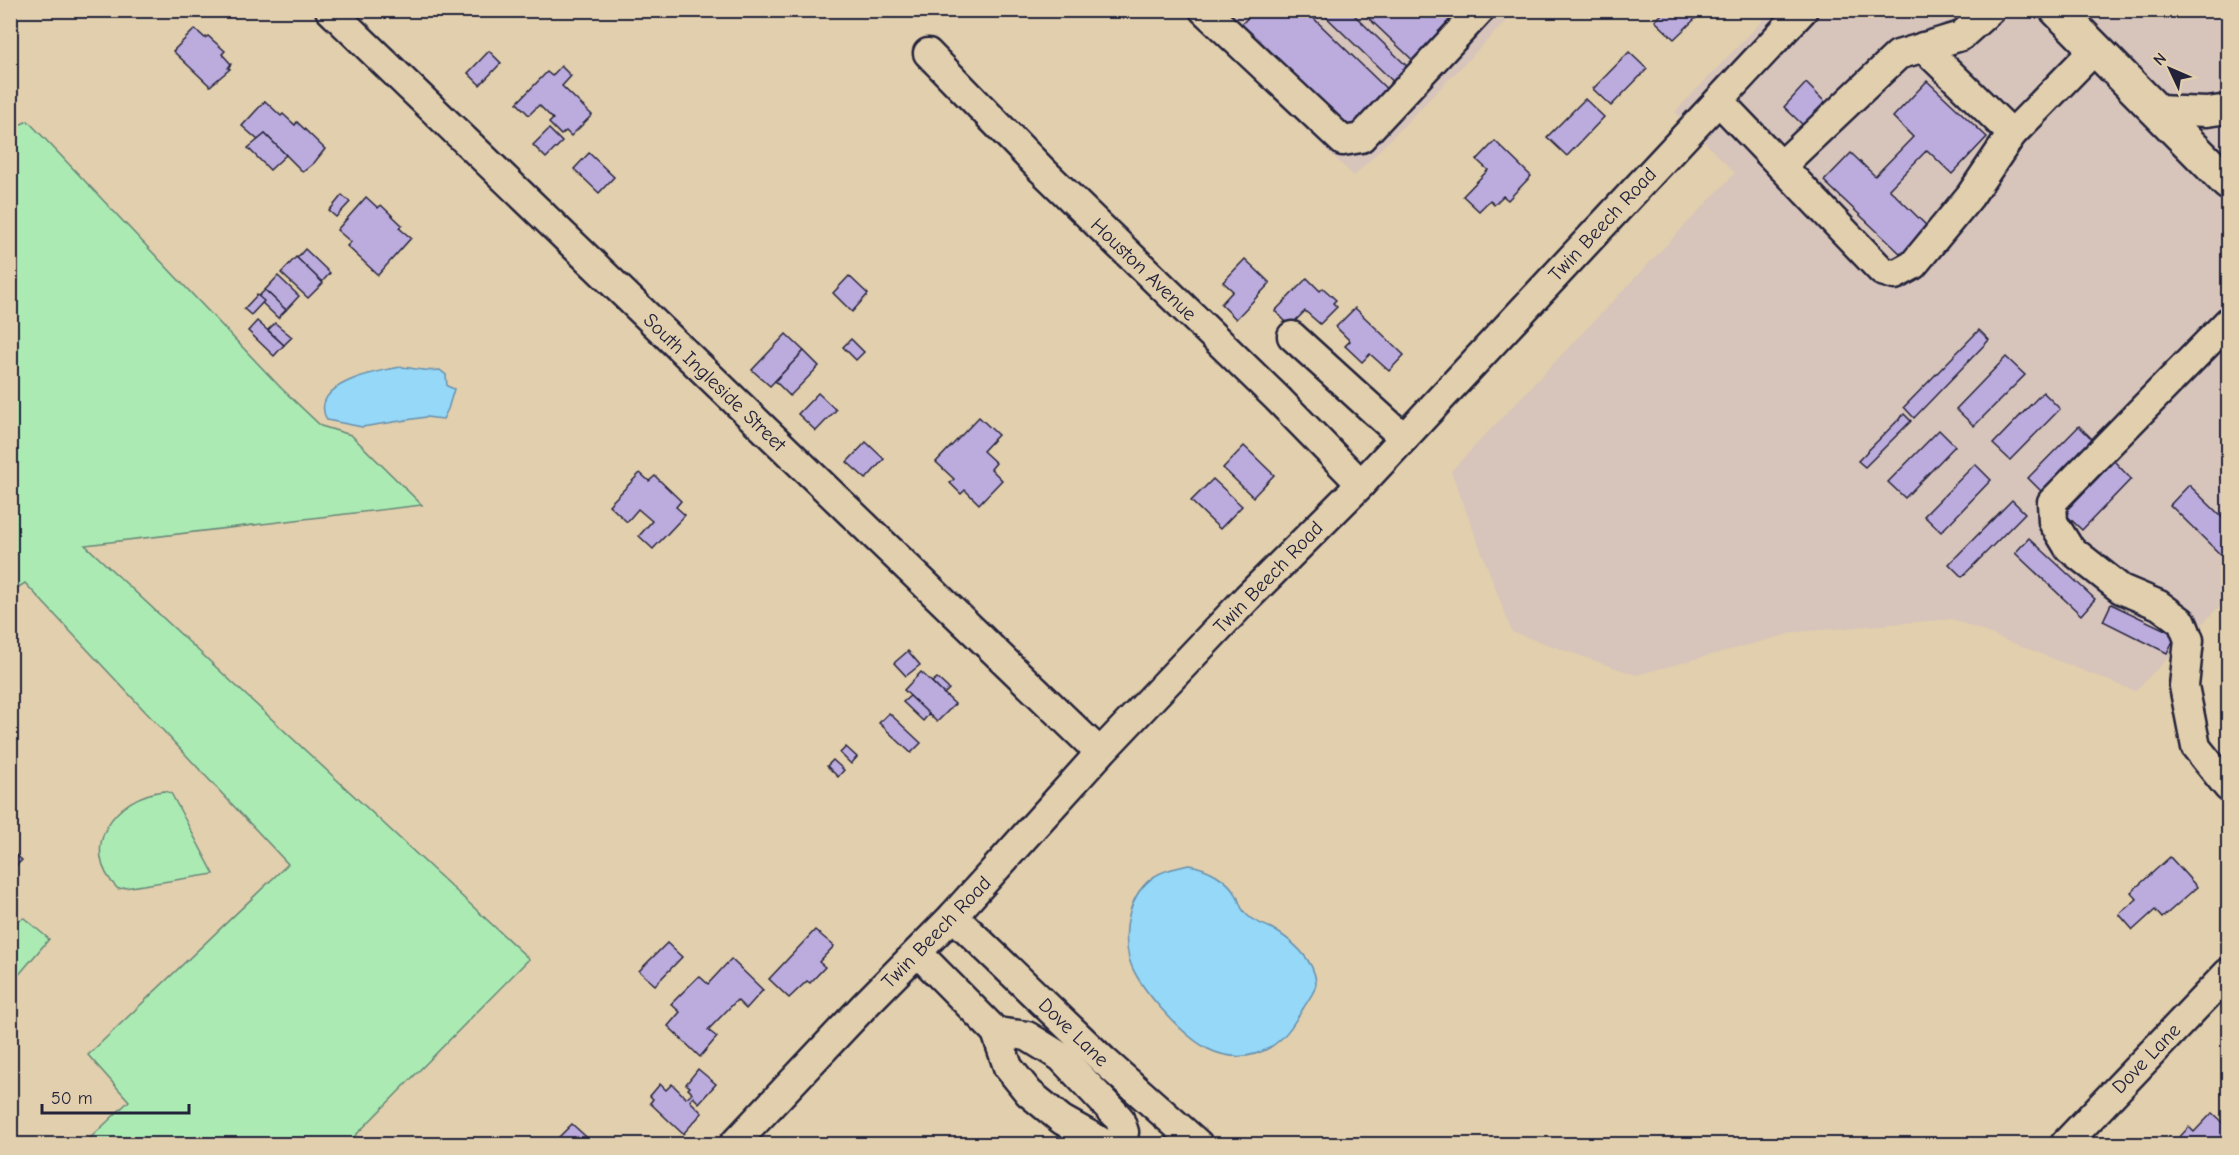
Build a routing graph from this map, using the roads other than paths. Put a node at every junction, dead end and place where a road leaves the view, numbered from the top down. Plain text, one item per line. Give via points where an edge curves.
1 (330, 10) edge
2 (1480, 10) edge
3 (1803, 10) edge
4 (1990, 10) edge
5 (2056, 10) edge
6 (1216, 14) edge
7 (1923, 47) junction
8 (2095, 49) junction
9 (928, 53) dead end
10 (1719, 101) junction
11 (2229, 109) edge
12 (2156, 110) junction
13 (2012, 134) junction
14 (1781, 166) junction
15 (2229, 183) edge
16 (2229, 322) edge
17 (1292, 336) dead end
18 (1404, 438) junction
19 (1361, 484) junction
20 (1100, 753) junction
21 (2229, 787) edge
22 (953, 916) junction
23 (918, 953) junction
24 (2229, 973) edge
25 (996, 1032) junction
26 (2075, 1141) edge
27 (734, 1144) edge
28 (1105, 1144) edge
29 (1121, 1144) edge
30 (1198, 1144) edge

1 - 20 street, South Ingleside Street
2 - 6 street via 1361,138 1343,141
3 - 10 street, Twin Beech Road
4 - 7 street via 1961,36
5 - 8 main road
7 - 13 street
7 - 14 street via 1898,55
8 - 12 main road
8 - 13 street
9 - 19 street, Houston Avenue
10 - 14 street
10 - 18 street, Twin Beech Road
11 - 12 street
12 - 15 main road
13 - 14 street via 1970,196 1913,265 1895,275 1882,271
16 - 21 street via 2052,502 2053,522 2069,548 2121,589 2159,605 2182,622 2189,640 2184,686 2196,747
17 - 18 street
18 - 19 street, Twin Beech Road
19 - 20 street, Twin Beech Road via 1246,598
20 - 22 street, Twin Beech Road
22 - 23 street, Twin Beech Road
22 - 30 street, Dove Lane via 1103,1060
23 - 25 street
23 - 27 street, Twin Beech Road
24 - 26 street, Dove Lane
25 - 28 street via 1008,1067 1029,1093 1062,1120
25 - 29 street via 1027,1036 1061,1057 1119,1118 1124,1132

